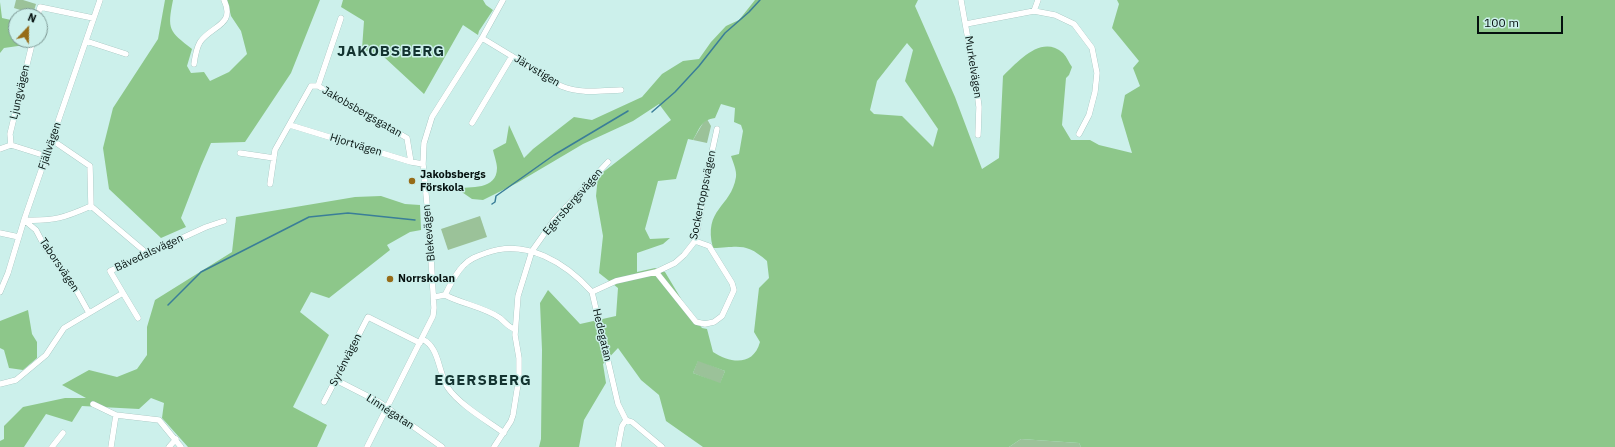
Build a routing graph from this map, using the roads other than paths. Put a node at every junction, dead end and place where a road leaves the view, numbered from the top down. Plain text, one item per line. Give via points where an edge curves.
1 (100, 0) edge
2 (224, 0) edge
3 (503, 0) edge
4 (961, 0) edge
5 (1038, 0) edge
6 (48, 9) edge
7 (1034, 11) junction
8 (94, 18) junction
9 (341, 18) dead end
10 (966, 24) junction
11 (482, 38) junction
12 (86, 42) junction
13 (31, 48) edge
14 (126, 54) dead end
15 (512, 56) junction
16 (194, 64) dead end
17 (318, 86) junction
18 (621, 90) dead end
19 (472, 123) dead end
20 (290, 125) junction
21 (717, 129) dead end
22 (1079, 134) dead end
23 (978, 135) dead end
24 (52, 140) junction
25 (10, 145) junction
26 (0, 149) edge
27 (240, 153) dead end
28 (46, 156) junction
29 (274, 158) junction
30 (411, 162) junction
31 (608, 162) dead end
32 (423, 164) junction
33 (270, 184) dead end
34 (91, 206) junction
35 (24, 220) junction
36 (224, 221) dead end
37 (0, 233) edge
38 (19, 237) junction
39 (695, 241) junction
40 (143, 250) dead end
41 (532, 251) junction
42 (656, 272) junction
43 (0, 292) edge
44 (592, 292) junction
45 (123, 293) junction
46 (445, 295) junction
47 (434, 297) junction
48 (90, 313) junction
49 (138, 318) dead end
50 (515, 329) junction
51 (421, 341) junction
52 (336, 380) junction
53 (0, 384) edge
54 (324, 402) dead end
55 (93, 404) dead end
56 (388, 409) junction
57 (116, 415) junction
58 (626, 420) junction
59 (63, 433) dead end
60 (504, 433) junction
61 (176, 440) junction
62 (54, 446) edge
63 (111, 447) edge
64 (169, 447) edge
65 (181, 447) edge
66 (367, 447) edge
67 (442, 447) edge
68 (494, 447) edge
69 (618, 447) edge
70 (662, 447) edge

1 - 8 street, Fjällvägen
2 - 16 street via 228,16 200,43
3 - 11 street, Blekevägen
4 - 10 street, Murkelvägen
5 - 7 street
6 - 8 street
7 - 10 street
7 - 22 street via 1055,15 1074,24 1092,48 1097,73 1095,92 1089,115
8 - 12 street, Fjällvägen
9 - 17 street
10 - 23 street, Murkelvägen via 979,107
11 - 15 street, Järvstigen
11 - 32 street, Blekevägen via 432,117 424,143
12 - 14 street
12 - 24 street, Fjällvägen
13 - 25 street, Ljungvägen via 10,134
15 - 18 street, Järvstigen via 568,88 590,92
15 - 19 street
17 - 20 street via 312,86
17 - 30 street, Jakobsbergsgatan via 407,138
20 - 29 street via 275,150
20 - 30 street, Hjortvägen
21 - 39 street, Sockertoppsvägen
24 - 28 street, Fjällvägen
24 - 34 street via 90,166
25 - 26 street
25 - 28 street
27 - 29 street
28 - 35 street, Fjällvägen
29 - 33 street
30 - 32 street, Hjortvägen
31 - 41 street, Egersbergsvägen via 554,220
32 - 47 street, Blekevägen
34 - 35 street via 66,217 48,221
34 - 40 street
35 - 38 street, Fjällvägen
35 - 48 street, Taborsvägen via 36,230
36 - 45 street, Bävedalsvägen via 110,271
37 - 38 street
38 - 43 street, Fjällvägen
39 - 42 street, Sockertoppsvägen via 675,263
39 - 42 street via 709,246 732,283 734,290 722,316 714,322 696,322
41 - 44 street via 563,266
41 - 46 street via 519,248 495,250 474,257 453,279
41 - 50 street, Egersbergsvägen via 518,296
42 - 44 street, Sockertoppsvägen via 616,281
44 - 58 street, Hedegatan via 618,404
45 - 48 street
45 - 49 street
46 - 47 street
46 - 50 street via 486,311
47 - 51 street, Blekevägen via 433,316
48 - 53 street via 64,328 46,355 16,380
50 - 60 street, Egersbergsvägen via 519,378 513,415
51 - 52 street, Syrénvägen via 368,317
51 - 56 street, Blekevägen
51 - 60 street via 428,343 434,350 444,381 453,394
52 - 54 street, Syrénvägen
52 - 56 street, Linnégatan
55 - 57 street
56 - 66 street, Blekevägen
56 - 67 street, Linnégatan
57 - 61 street via 159,420
57 - 63 street
58 - 69 street via 622,426
58 - 70 street
59 - 62 street
60 - 68 street, Egersbergsvägen
61 - 64 street
61 - 65 street

